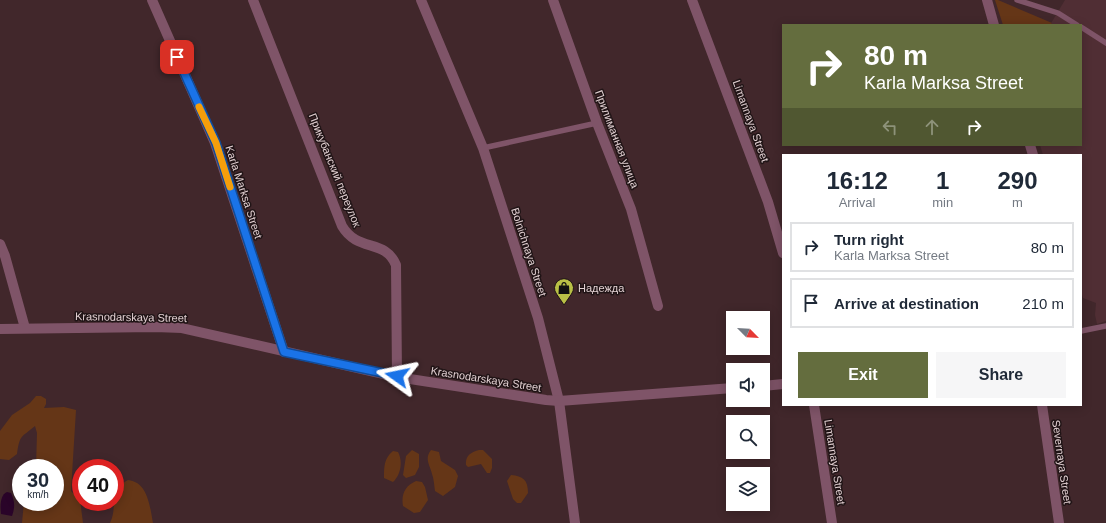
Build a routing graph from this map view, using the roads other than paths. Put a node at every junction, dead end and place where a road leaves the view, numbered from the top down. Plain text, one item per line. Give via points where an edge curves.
1 (152, 0) edge
2 (254, 0) edge
3 (421, 0) edge
4 (553, 0) edge
5 (692, 0) edge
6 (987, 0) edge
7 (1017, 0) edge
8 (994, 24) edge
9 (1075, 24) edge
10 (1082, 28) edge
11 (1106, 43) edge
12 (597, 123) junction
13 (483, 148) junction
14 (0, 244) edge
15 (782, 250) edge
16 (658, 306) dead end
17 (1106, 326) edge
18 (25, 328) junction
19 (0, 329) edge
20 (1082, 331) edge
21 (284, 352) junction
22 (397, 376) junction
23 (782, 384) edge
24 (770, 385) edge
25 (726, 389) edge
26 (560, 401) junction
27 (814, 406) edge
28 (1042, 406) edge
29 (575, 523) edge
30 (832, 523) edge
31 (1059, 523) edge

1 - 21 street, Karla Marksa Street via 216,143
2 - 22 street, Прикубанский переулок via 342,226 356,242 387,251 396,265
3 - 13 street, Bolnichnaya Street
4 - 12 street, Прилиманная улица
5 - 15 street, Limannaya Street via 768,202
6 - 8 street
7 - 9 lane via 1058,13
10 - 11 lane
12 - 13 lane
12 - 16 street, Прилиманная улица via 631,209
13 - 26 street, Bolnichnaya Street via 538,318
14 - 18 street
17 - 20 lane
18 - 19 street, Krasnodarskaya Street
18 - 21 street, Krasnodarskaya Street via 177,328
21 - 22 street, Krasnodarskaya Street
22 - 26 street, Krasnodarskaya Street
23 - 24 street
25 - 26 street, Krasnodarskaya Street
26 - 29 street, Bolnichnaya Street
27 - 30 street, Limannaya Street
28 - 31 street, Severnaya Street

